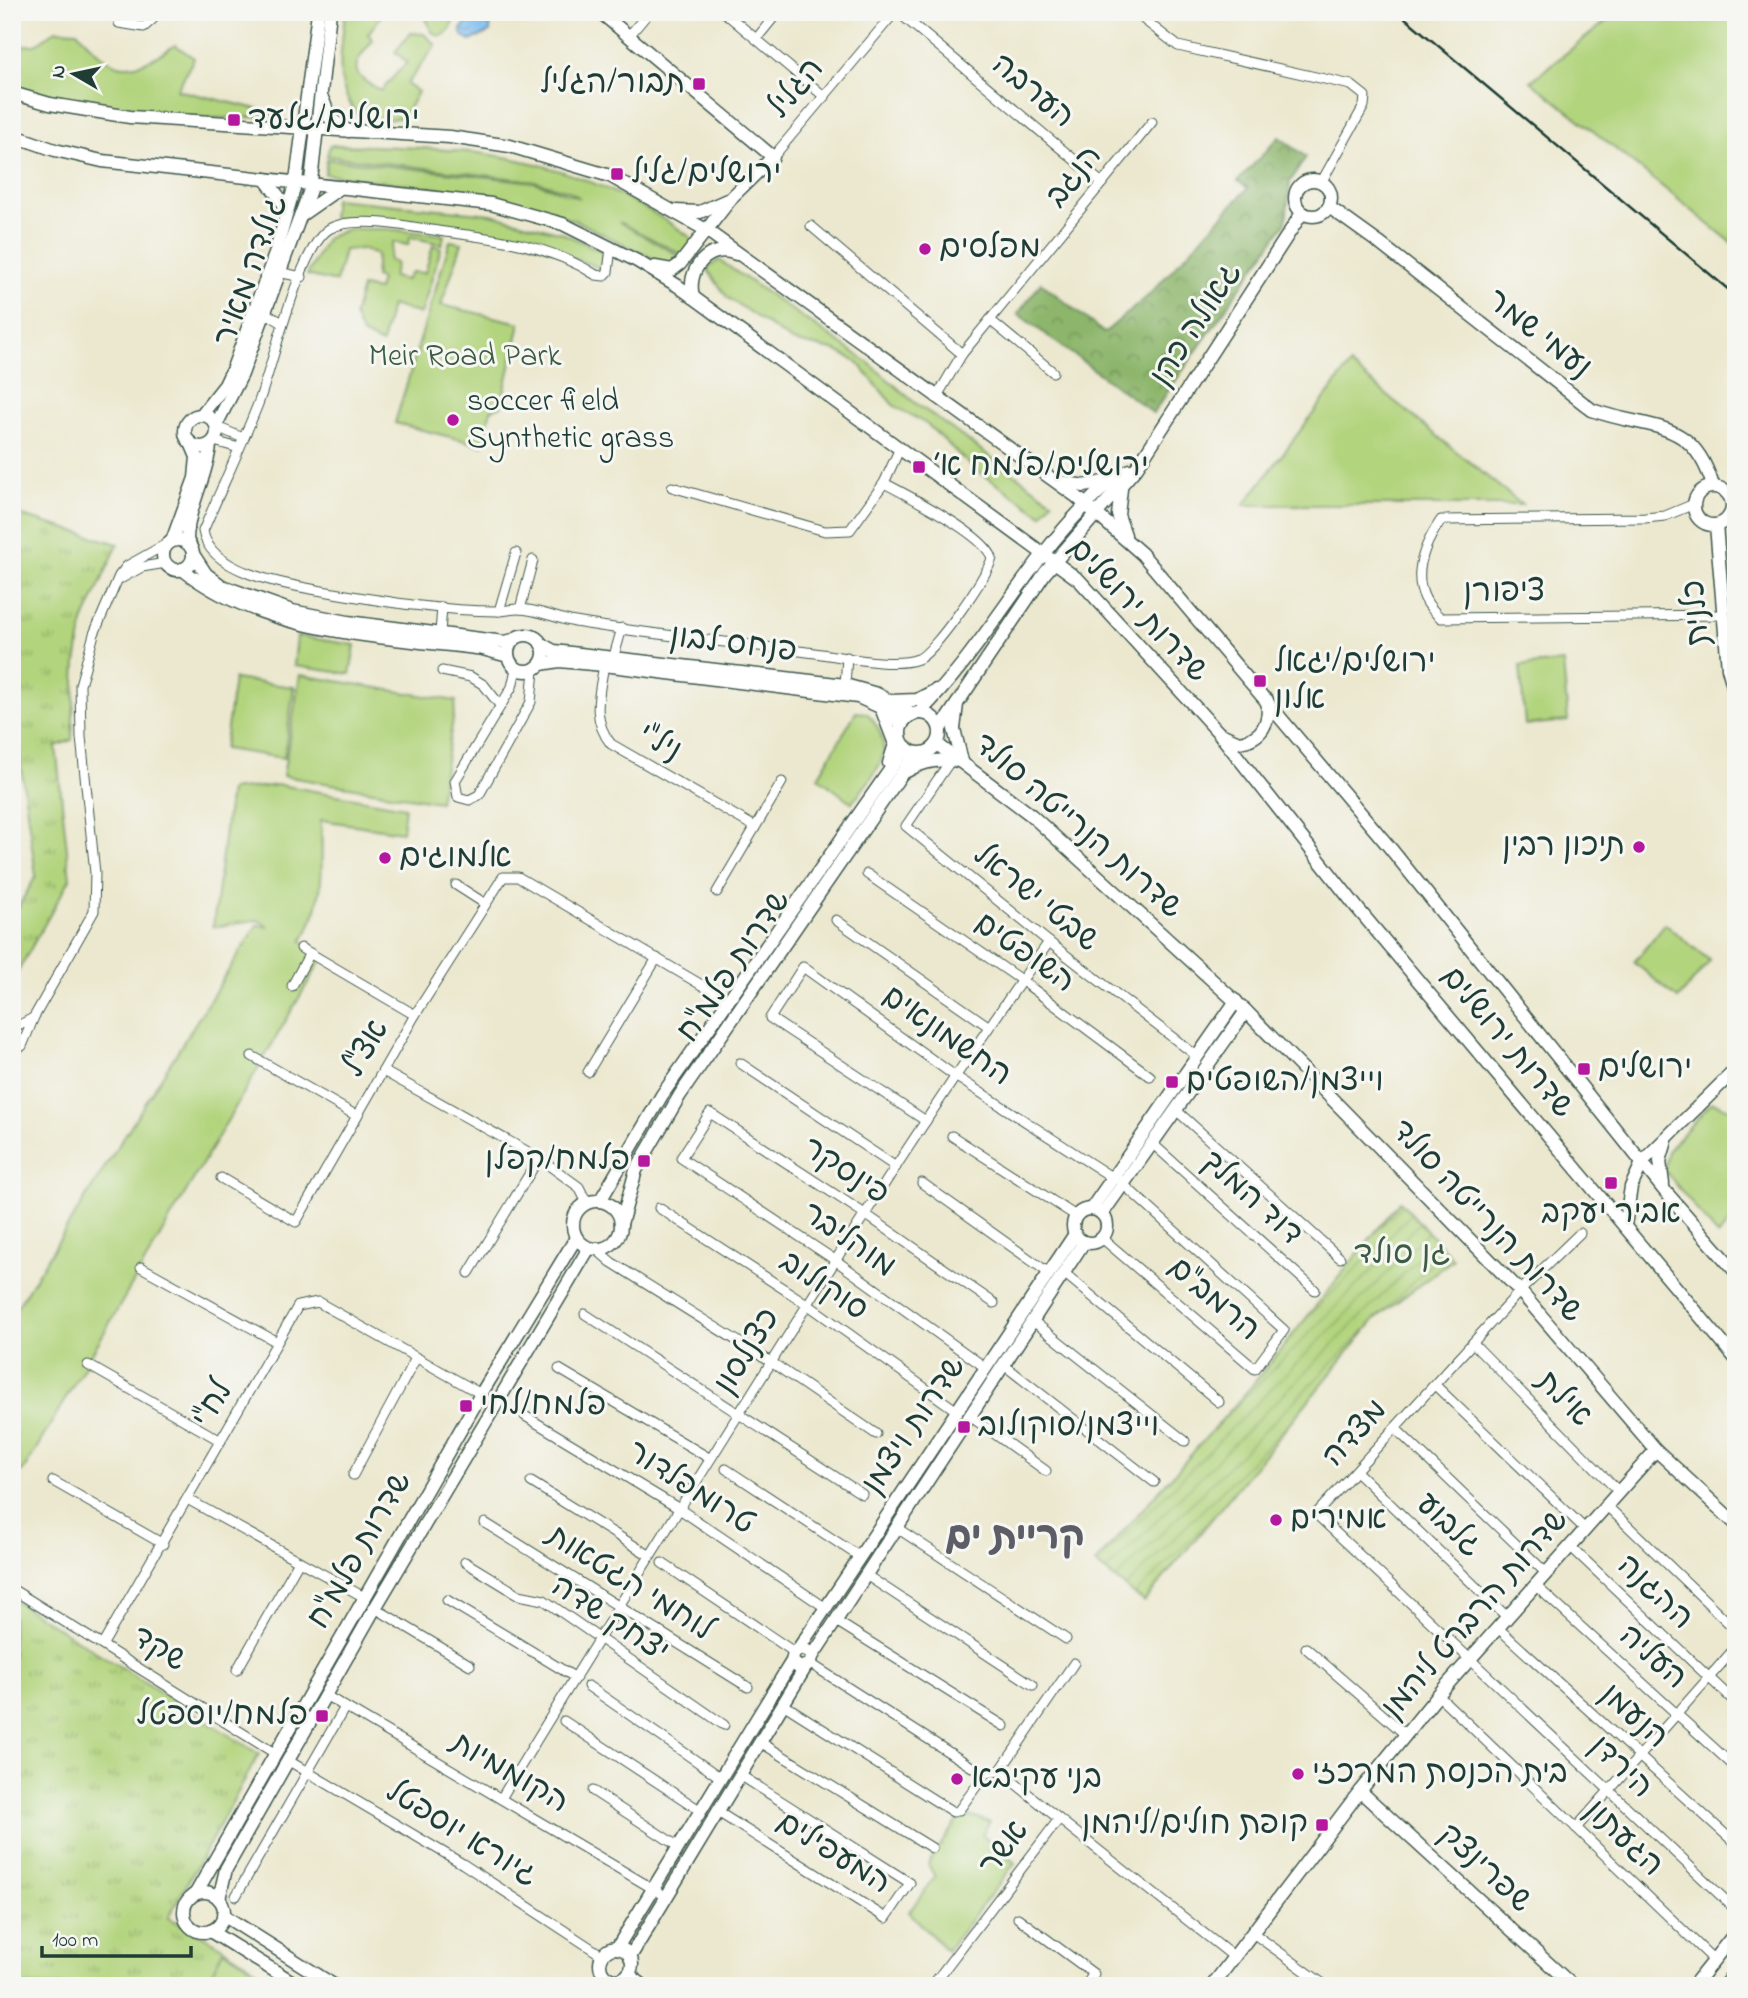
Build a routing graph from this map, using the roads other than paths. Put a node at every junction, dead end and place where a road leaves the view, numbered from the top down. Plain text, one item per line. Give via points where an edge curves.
1 (121, 12) edge
2 (154, 12) edge
3 (318, 12) edge
4 (330, 12) edge
5 (600, 12) edge
6 (649, 12) edge
7 (724, 12) edge
8 (778, 12) edge
9 (896, 12) edge
10 (1135, 12) edge
11 (629, 36) junction
12 (757, 38) junction
13 (12, 93) edge
14 (322, 97) junction
15 (825, 97) junction
16 (307, 100) junction
17 (1152, 122) dead end
18 (274, 128) junction
19 (303, 130) junction
20 (318, 130) junction
21 (350, 132) junction
22 (12, 135) edge
23 (773, 157) junction
24 (265, 179) junction
25 (296, 181) junction
26 (1322, 181) junction
27 (311, 183) junction
28 (1102, 183) junction
29 (341, 187) junction
30 (733, 196) junction
31 (1329, 208) junction
32 (672, 211) junction
33 (1303, 213) junction
34 (301, 215) junction
35 (286, 222) junction
36 (811, 226) dead end
37 (706, 230) junction
38 (611, 248) junction
39 (743, 256) junction
40 (637, 261) junction
41 (278, 272) junction
42 (302, 276) junction
43 (693, 297) junction
44 (263, 312) junction
45 (990, 320) junction
46 (284, 323) junction
47 (962, 354) junction
48 (1053, 372) dead end
49 (936, 398) junction
50 (202, 414) junction
51 (217, 426) junction
52 (243, 438) junction
53 (191, 443) junction
54 (212, 443) junction
55 (239, 448) junction
56 (900, 448) junction
57 (1056, 481) junction
58 (1117, 483) junction
59 (884, 484) junction
60 (1713, 486) junction
61 (672, 488) dead end
62 (1734, 502) edge
63 (1694, 504) junction
64 (1086, 505) junction
65 (1097, 514) junction
66 (1716, 525) junction
67 (1128, 540) junction
68 (170, 542) junction
69 (191, 550) junction
70 (1044, 552) junction
71 (516, 553) dead end
72 (533, 561) dead end
73 (1055, 561) junction
74 (166, 563) junction
75 (182, 569) junction
76 (1079, 580) junction
77 (116, 584) junction
78 (1038, 584) junction
79 (442, 607) junction
80 (520, 608) junction
81 (499, 611) junction
82 (1725, 615) junction
83 (622, 628) junction
84 (440, 633) junction
85 (513, 640) junction
86 (541, 644) junction
87 (508, 656) junction
88 (614, 656) junction
89 (847, 657) junction
90 (604, 666) junction
91 (537, 667) junction
92 (1732, 668) edge
93 (516, 669) junction
94 (442, 671) dead end
95 (951, 680) junction
96 (845, 685) junction
97 (1736, 697) edge
98 (958, 699) junction
99 (1267, 700) junction
100 (885, 703) junction
101 (499, 705) junction
102 (916, 714) junction
103 (902, 725) junction
104 (940, 729) junction
105 (1217, 732) junction
106 (937, 744) junction
107 (911, 750) junction
108 (956, 760) junction
109 (896, 779) junction
110 (782, 782) dead end
111 (872, 793) junction
112 (755, 827) junction
113 (867, 874) dead end
114 (456, 885) dead end
115 (717, 892) dead end
116 (484, 903) junction
117 (836, 920) dead end
118 (1049, 942) junction
119 (657, 958) junction
120 (1021, 981) junction
121 (292, 986) dead end
122 (726, 1000) junction
123 (1241, 1006) junction
124 (415, 1015) junction
125 (34, 1017) junction
126 (988, 1026) junction
127 (12, 1029) edge
128 (12, 1052) edge
129 (252, 1056) dead end
130 (1198, 1057) junction
131 (740, 1063) dead end
132 (1736, 1069) edge
133 (383, 1071) junction
134 (588, 1072) dead end
135 (955, 1076) junction
136 (1150, 1076) dead end
137 (1176, 1110) junction
138 (357, 1116) junction
139 (926, 1121) junction
140 (951, 1136) dead end
141 (1667, 1137) junction
142 (1153, 1144) junction
143 (539, 1158) junction
144 (681, 1158) joint
145 (1643, 1161) junction
146 (896, 1167) junction
147 (220, 1178) dead end
148 (1118, 1181) junction
149 (922, 1182) dead end
150 (1664, 1190) junction
151 (593, 1202) junction
152 (659, 1208) dead end
153 (1097, 1212) junction
154 (866, 1214) junction
155 (1076, 1216) junction
156 (621, 1224) junction
157 (1625, 1225) junction
158 (1580, 1233) dead end
159 (576, 1238) junction
160 (1080, 1238) junction
161 (1102, 1238) junction
162 (593, 1249) junction
163 (1340, 1258) dead end
164 (835, 1261) junction
165 (141, 1266) dead end
166 (1736, 1272) edge
167 (469, 1273) dead end
168 (1049, 1273) junction
169 (1064, 1273) junction
170 (1315, 1290) dead end
171 (1520, 1291) junction
172 (994, 1303) dead end
173 (807, 1304) junction
174 (585, 1314) dead end
175 (1033, 1321) junction
176 (1284, 1330) joint
177 (277, 1342) junction
178 (1473, 1343) junction
179 (416, 1358) junction
180 (1736, 1359) edge
181 (771, 1362) junction
182 (88, 1365) dead end
183 (1004, 1365) junction
184 (986, 1368) junction
185 (559, 1369) dead end
186 (1435, 1385) junction
187 (481, 1394) junction
188 (1219, 1402) dead end
189 (957, 1411) junction
190 (738, 1413) junction
191 (525, 1416) dead end
192 (970, 1416) junction
193 (1395, 1428) junction
194 (876, 1434) dead end
195 (221, 1441) junction
196 (1185, 1441) dead end
197 (1656, 1450) junction
198 (709, 1458) junction
199 (726, 1469) dead end
200 (1046, 1471) dead end
201 (1356, 1471) junction
202 (353, 1475) dead end
203 (53, 1481) dead end
204 (531, 1482) dead end
205 (1154, 1482) dead end
206 (1619, 1492) junction
207 (862, 1494) dead end
208 (189, 1500) junction
209 (1607, 1506) junction
210 (678, 1507) junction
211 (485, 1523) dead end
212 (1736, 1524) edge
213 (897, 1528) junction
214 (1584, 1530) junction
215 (163, 1544) junction
216 (1570, 1546) junction
217 (649, 1555) junction
218 (860, 1557) junction
219 (299, 1562) junction
220 (465, 1562) dead end
221 (662, 1563) dead end
222 (1545, 1572) junction
223 (866, 1575) junction
224 (1535, 1585) junction
225 (12, 1589) edge
226 (364, 1597) junction
227 (447, 1600) dead end
228 (619, 1605) junction
229 (375, 1608) junction
230 (826, 1608) junction
231 (1506, 1616) junction
232 (836, 1621) junction
233 (1497, 1627) junction
234 (1736, 1630) edge
235 (598, 1639) junction
236 (1066, 1639) dead end
237 (103, 1644) junction
238 (1736, 1647) edge
239 (1306, 1648) dead end
240 (795, 1654) junction
241 (1472, 1659) junction
242 (809, 1663) junction
243 (1073, 1664) dead end
244 (470, 1665) dead end
245 (237, 1670) dead end
246 (576, 1678) junction
247 (1709, 1678) junction
248 (1034, 1685) dead end
249 (587, 1686) dead end
250 (748, 1687) dead end
251 (325, 1695) junction
252 (1438, 1695) junction
253 (1736, 1703) edge
254 (783, 1704) junction
255 (345, 1707) junction
256 (1677, 1714) junction
257 (564, 1721) dead end
258 (724, 1726) dead end
259 (1004, 1726) dead end
260 (1406, 1735) junction
261 (760, 1742) junction
262 (276, 1754) junction
263 (1639, 1756) junction
264 (289, 1761) junction
265 (972, 1767) dead end
266 (1736, 1768) edge
267 (1000, 1771) junction
268 (307, 1772) junction
269 (740, 1775) junction
270 (721, 1778) junction
271 (593, 1791) dead end
272 (1360, 1791) junction
273 (1608, 1791) junction
274 (502, 1797) junction
275 (701, 1811) junction
276 (718, 1812) junction
277 (1059, 1819) junction
278 (1576, 1828) junction
279 (1736, 1844) edge
280 (679, 1847) junction
281 (932, 1848) dead end
282 (653, 1888) junction
283 (196, 1894) junction
284 (236, 1896) dead end
285 (667, 1897) junction
286 (219, 1899) junction
287 (1736, 1910) edge
288 (223, 1915) junction
289 (1018, 1918) dead end
290 (210, 1931) junction
291 (1736, 1932) edge
292 (1253, 1933) junction
293 (617, 1948) junction
294 (603, 1956) junction
295 (630, 1957) junction
296 (1234, 1957) junction
297 (1714, 1960) junction
298 (1736, 1971) edge
299 (628, 1974) junction
300 (933, 1985) edge
301 (299, 1986) edge
302 (335, 1986) edge
303 (644, 1986) edge
304 (1085, 1986) edge
305 (1212, 1986) edge
306 (1326, 1986) edge
307 (1573, 1986) edge
308 (1693, 1986) edge
309 (1724, 1986) edge

1 - 2 street via 119,23 144,27
3 - 16 street, גולדה מאיר
4 - 14 street, גולדה מאיר
5 - 11 street
6 - 11 street
7 - 12 street
8 - 12 street
9 - 15 street, הגליל
9 - 28 street, הערבה
10 - 26 street via 1178,46 1361,90 1364,106
11 - 23 street
12 - 15 street
13 - 18 street, שדרות ירושלים via 130,117
14 - 20 street, גולדה מאיר
14 - 21 street via 330,118
15 - 23 street, הגליל
16 - 18 street via 294,118
16 - 19 street, גולדה מאיר
17 - 28 street, הנגב
18 - 19 street, שדרות ירושלים
19 - 20 street, שדרות ירושלים
19 - 25 street, גולדה מאיר
20 - 21 street, שדרות ירושלים
20 - 27 street, גולדה מאיר
21 - 32 street, שדרות ירושלים via 450,137 533,151 610,176
22 - 24 street, שדרות ירושלים via 102,162
23 - 30 street, הגליל
24 - 25 street, שדרות ירושלים
24 - 35 street via 282,201
25 - 27 street, שדרות ירושלים
25 - 35 street, גולדה מאיר
26 - 31 street via 1330,190
26 - 33 street via 1310,179 1299,185 1294,197
27 - 29 street, שדרות ירושלים
27 - 34 street, גולדה מאיר
28 - 45 street, הנגב
29 - 34 street
29 - 38 street, שדרות ירושלים via 491,204 563,224
30 - 32 street, הגליל via 709,209
30 - 37 street, הגליל
31 - 33 street via 1320,215
31 - 60 street, נעמי שמר via 1592,410 1664,428 1693,443
32 - 37 street, שדרות ירושלים
33 - 58 street, גאולה כהן via 1137,467
34 - 41 street, גולדה מאיר
35 - 50 street, גולדה מאיר via 233,368
36 - 47 street
37 - 39 street, שדרות ירושלים
37 - 40 street, הגליל via 672,270
38 - 40 street, שדרות ירושלים
38 - 42 street via 604,276 526,244 347,223 329,229 312,248
39 - 43 street via 722,251 707,256 691,280
39 - 49 street, שדרות ירושלים
40 - 43 street, שדרות ירושלים
41 - 42 street
41 - 44 street, גולדה מאיר
42 - 46 street
43 - 56 street, שדרות ירושלים
44 - 46 street
44 - 51 street, גולדה מאיר via 242,374
45 - 47 street, הנגב
45 - 48 street
46 - 52 street
47 - 49 street, הנגב
49 - 57 street, שדרות ירושלים
50 - 51 street
50 - 53 street via 187,422 184,431
51 - 52 street
51 - 54 street
52 - 55 street
53 - 54 street via 199,447
53 - 68 street via 197,457 195,478
54 - 55 street
54 - 69 street via 189,518
55 - 79 street via 203,531 212,553 224,562 284,584
56 - 59 street
56 - 70 street, שדרות ירושלים
57 - 58 street via 1084,486
57 - 64 street, שדרות ירושלים
58 - 64 street, גאולה כהן
58 - 65 street, גאולה כהן
58 - 67 street via 1118,515
59 - 61 street via 858,523 837,532
59 - 89 street via 951,521 983,545 992,558 934,649 918,659 898,662
60 - 62 street
60 - 63 street via 1701,490
62 - 66 street via 1731,514
63 - 66 street via 1699,519
63 - 82 street, ציפורן via 1665,516 1645,518 1441,520 1423,546 1419,579 1426,606 1441,618
64 - 65 street, שדרות ירושלים
64 - 70 street, גאולה כהן
65 - 67 street, שדרות ירושלים
65 - 73 street
66 - 82 street, כלנית
67 - 99 street, שדרות ירושלים
68 - 69 street via 179,540
68 - 74 street via 163,555
68 - 77 street via 127,566
69 - 75 street via 190,564
69 - 84 street via 206,574 222,586 292,611
70 - 73 street, שדרות ירושלים
70 - 95 street
71 - 81 street
72 - 80 street
73 - 76 street, שדרות ירושלים
73 - 78 street
74 - 75 street
74 - 77 street via 127,573
75 - 87 street via 213,592 300,623
76 - 78 street via 1055,575
76 - 105 street, שדרות ירושלים
77 - 125 street via 94,634 80,685 96,873 94,911
78 - 98 street
79 - 81 street
79 - 84 street
80 - 81 street
80 - 83 street
82 - 92 street, כלנית
83 - 88 street
83 - 89 street
84 - 85 street
85 - 86 street via 528,635
85 - 87 street
86 - 88 street, פנחס לבון via 554,651
86 - 91 street via 544,654
87 - 93 street
88 - 96 street, פנחס לבון
89 - 96 street
90 - 91 street, פנחס לבון via 559,661
90 - 100 street, פנחס לבון
90 - 112 street, ניל"י via 596,712 600,732 611,744
91 - 93 street
91 - 101 street via 531,702 479,795 469,800 458,797 455,781
92 - 97 street, כלנית
93 - 101 street via 512,687
94 - 101 street via 471,677 484,685
95 - 100 street via 925,697
95 - 102 street
96 - 100 street, פנחס לבון via 877,694
98 - 104 street
98 - 108 street
99 - 105 street via 1267,720 1256,736 1239,741
99 - 145 street, שדרות ירושלים
100 - 102 street, פנחס לבון
100 - 103 street, פנחס לבון
100 - 111 street via 895,744
102 - 103 street
102 - 104 street via 934,719
103 - 107 street via 901,740
104 - 106 street
105 - 157 street, שדרות ירושלים
106 - 107 street via 928,752
106 - 108 street, שדרות הנרייטה סולד
107 - 109 street, שדרות פלמ"ח
107 - 111 street, שדרות פלמ"ח
108 - 109 street via 919,763
108 - 118 street, שבטי ישראל via 906,826
108 - 123 street, שדרות הנרייטה סולד via 1031,815
109 - 156 street, שדרות פלמ"ח via 680,1095 636,1170
110 - 112 street
111 - 122 street, שדרות פלמ"ח
112 - 115 street
113 - 120 street, השופטים
114 - 116 street
116 - 119 street, אצ"ל via 503,877 518,877
116 - 124 street, אצ"ל
117 - 126 street
118 - 120 street, כצנלסון
118 - 130 street, שבטי ישראל
119 - 122 street, אצ"ל
119 - 134 street
120 - 126 street, כצנלסון
120 - 136 street, השופטים
121 - 124 street via 305,951
122 - 151 street, שדרות פלמ"ח
123 - 130 street
123 - 137 street
123 - 171 street, שדרות הנרייטה סולד
124 - 133 street, אצ"ל
125 - 127 street
125 - 128 street via 22,1046
126 - 135 street, כצנלסון
129 - 138 street
130 - 148 street
131 - 146 street
132 - 141 street
133 - 138 street, אצ"ל
133 - 143 street
135 - 139 street, כצנלסון
135 - 139 street, החשמונאים via 803,967 770,1018
135 - 148 street, החשמונאים
137 - 142 street
137 - 163 street
138 - 147 street, אצ"ל via 296,1222
139 - 146 street, כצנלסון
140 - 155 street
141 - 145 street
141 - 150 street via 1660,1161
142 - 148 street
142 - 170 street, דוד המלך
143 - 151 street
143 - 167 street
144 - 154 street, פינסקר via 710,1113
144 - 164 street, מוהליבר
145 - 150 street, שדרות ירושלים
145 - 157 street via 1631,1187
146 - 154 street, כצנלסון
148 - 153 street
148 - 176 street, החשמונאים
149 - 168 street
150 - 166 street, שדרות ירושלים
151 - 156 street via 615,1209
151 - 159 street via 575,1214
152 - 173 street, סוקולוב
153 - 155 street
153 - 161 street via 1107,1228
154 - 164 street, כצנלסון
154 - 172 street, פינסקר
155 - 160 street via 1073,1225
156 - 162 street via 611,1245
157 - 180 street, שדרות ירושלים
158 - 171 street, מצדה
159 - 162 street
159 - 187 street, שדרות פלמ"ח
160 - 161 street via 1094,1243
160 - 168 street, שדרות ויצמן
160 - 169 street, שדרות ויצמן
161 - 176 street, הרמב"ם via 1255,1369
162 - 181 street
162 - 229 street, שדרות פלמ"ח
164 - 173 street, כצנלסון
164 - 184 street, מוהליבר
165 - 177 street
168 - 184 street, שדרות ויצמן
169 - 175 street, שדרות ויצמן
169 - 188 street
171 - 178 street, מצדה
171 - 197 street, שדרות הנרייטה סולד
173 - 181 street, כצנלסון
173 - 189 street, סוקולוב
174 - 190 street
175 - 183 street, שדרות ויצמן
175 - 196 street
177 - 179 street, לח"י via 298,1306 318,1302
177 - 195 street, לח"י
178 - 186 street, מצדה
178 - 206 street, אילת
179 - 187 street, לח"י
179 - 202 street
181 - 190 street, כצנלסון
181 - 194 street
182 - 195 street
183 - 192 street, שדרות ויצמן
183 - 205 street
184 - 189 street, שדרות ויצמן
185 - 198 street
186 - 193 street, מצדה
186 - 214 street
187 - 226 street, שדרות פלמ"ח
189 - 218 street, שדרות ויצמן
190 - 198 street, כצנלסון
190 - 207 street
191 - 210 street, טרומפלדור
192 - 200 street
192 - 213 street, שדרות ויצמן
193 - 201 street, מצדה
193 - 222 street
195 - 208 street, לח"י
197 - 206 street, שדרות הרברט ליהמן
197 - 212 street, שדרות הנרייטה סולד
198 - 210 street, כצנלסון
199 - 218 street
201 - 231 street, גלבוע
201 - 241 street, מצדה via 1316,1514
203 - 215 street
204 - 217 street
206 - 209 street, שדרות הרברט ליהמן
208 - 215 street, לח"י
208 - 219 street
209 - 214 street, שדרות הרברט ליהמן
209 - 234 street
210 - 217 street, כצנלסון
210 - 230 street, טרומפלדור
211 - 228 street, לוחמי הגטאות
213 - 223 street, שדרות ויצמן
213 - 236 street
214 - 216 street, שדרות הרברט ליהמן
215 - 237 street, לח"י
216 - 222 street, שדרות הרברט ליהמן
216 - 247 street, ההגנה
217 - 228 street, כצנלסון
218 - 230 street, שדרות ויצמן
219 - 226 street
219 - 245 street
220 - 235 street, יצחק שדה via 519,1595 544,1601
221 - 240 street
222 - 224 street, שדרות הרברט ליהמן
223 - 232 street, שדרות ויצמן
223 - 248 street
224 - 231 street, שדרות הרברט ליהמן
224 - 256 street, העליה
225 - 237 street, שקד
226 - 262 street, שדרות פלמ"ח
227 - 246 street
228 - 235 street, כצנלסון
228 - 250 street, לוחמי הגטאות
229 - 244 street
229 - 251 street, שדרות פלמ"ח
230 - 240 street, שדרות ויצמן
231 - 233 street, שדרות הרברט ליהמן
232 - 242 street, שדרות ויצמן
232 - 259 street
233 - 241 street, שדרות הרברט ליהמן
233 - 263 street, הנעמן
235 - 246 street, כצנלסון
235 - 258 street, יצחק שדה
237 - 262 street, שקד
238 - 247 street
239 - 260 street
240 - 242 street via 799,1668
240 - 242 street via 808,1650
240 - 270 street, שדרות ויצמן
241 - 252 street, שדרות הרברט ליהמן
241 - 273 street, הירדן
242 - 254 street, שדרות ויצמן
242 - 265 street
243 - 267 street
246 - 274 street, כצנלסון
247 - 253 street, ההגנה
247 - 256 street
249 - 270 street
251 - 255 street, הקוממיות
251 - 264 street, שדרות פלמ"ח
252 - 260 street, שדרות הרברט ליהמן
252 - 278 street, הגעתון
254 - 261 street, שדרות ויצמן
254 - 267 street via 956,1811 986,1773
255 - 268 street
255 - 274 street, הקוממיות
256 - 263 street
256 - 266 street, העליה
257 - 275 street
260 - 272 street, שדרות הרברט ליהמן
261 - 269 street, שדרות ויצמן
261 - 281 street
262 - 283 street, שדרות פלמ"ח
263 - 273 street
263 - 279 street, הנעמן
264 - 268 street, גיורא יוספטל
264 - 286 street, שדרות פלמ"ח via 226,1869
267 - 277 street
268 - 284 street
268 - 294 street, גיורא יוספטל via 463,1864
269 - 276 street, שדרות ויצמן
269 - 276 street, המעפילים via 910,1883 886,1918
270 - 275 street, שדרות ויצמן
271 - 280 street
272 - 292 street, שדרות הרברט ליהמן
272 - 307 street, שפרינצק
273 - 278 street
273 - 287 street, הירדן
274 - 282 street, הקוממיות
275 - 280 street, שדרות ויצמן
276 - 285 street, שדרות ויצמן
277 - 296 street, אשר
277 - 300 street, אשר
278 - 297 street, הגעתון
280 - 282 street, שדרות ויצמן
282 - 285 street, הקוממיות
282 - 293 street, שדרות ויצמן
283 - 286 street via 208,1892
283 - 290 street via 187,1902 186,1920 194,1929
285 - 295 street, שדרות ויצמן
286 - 288 street
288 - 290 street
288 - 302 street
289 - 304 street via 1094,1974
290 - 301 street
291 - 297 street
292 - 296 street, שדרות הרברט ליהמן
292 - 306 street
293 - 294 street
293 - 295 street
294 - 299 street via 605,1975 619,1979
295 - 299 street
296 - 305 street, שדרות הרברט ליהמן
297 - 308 street
298 - 309 street
299 - 303 street

